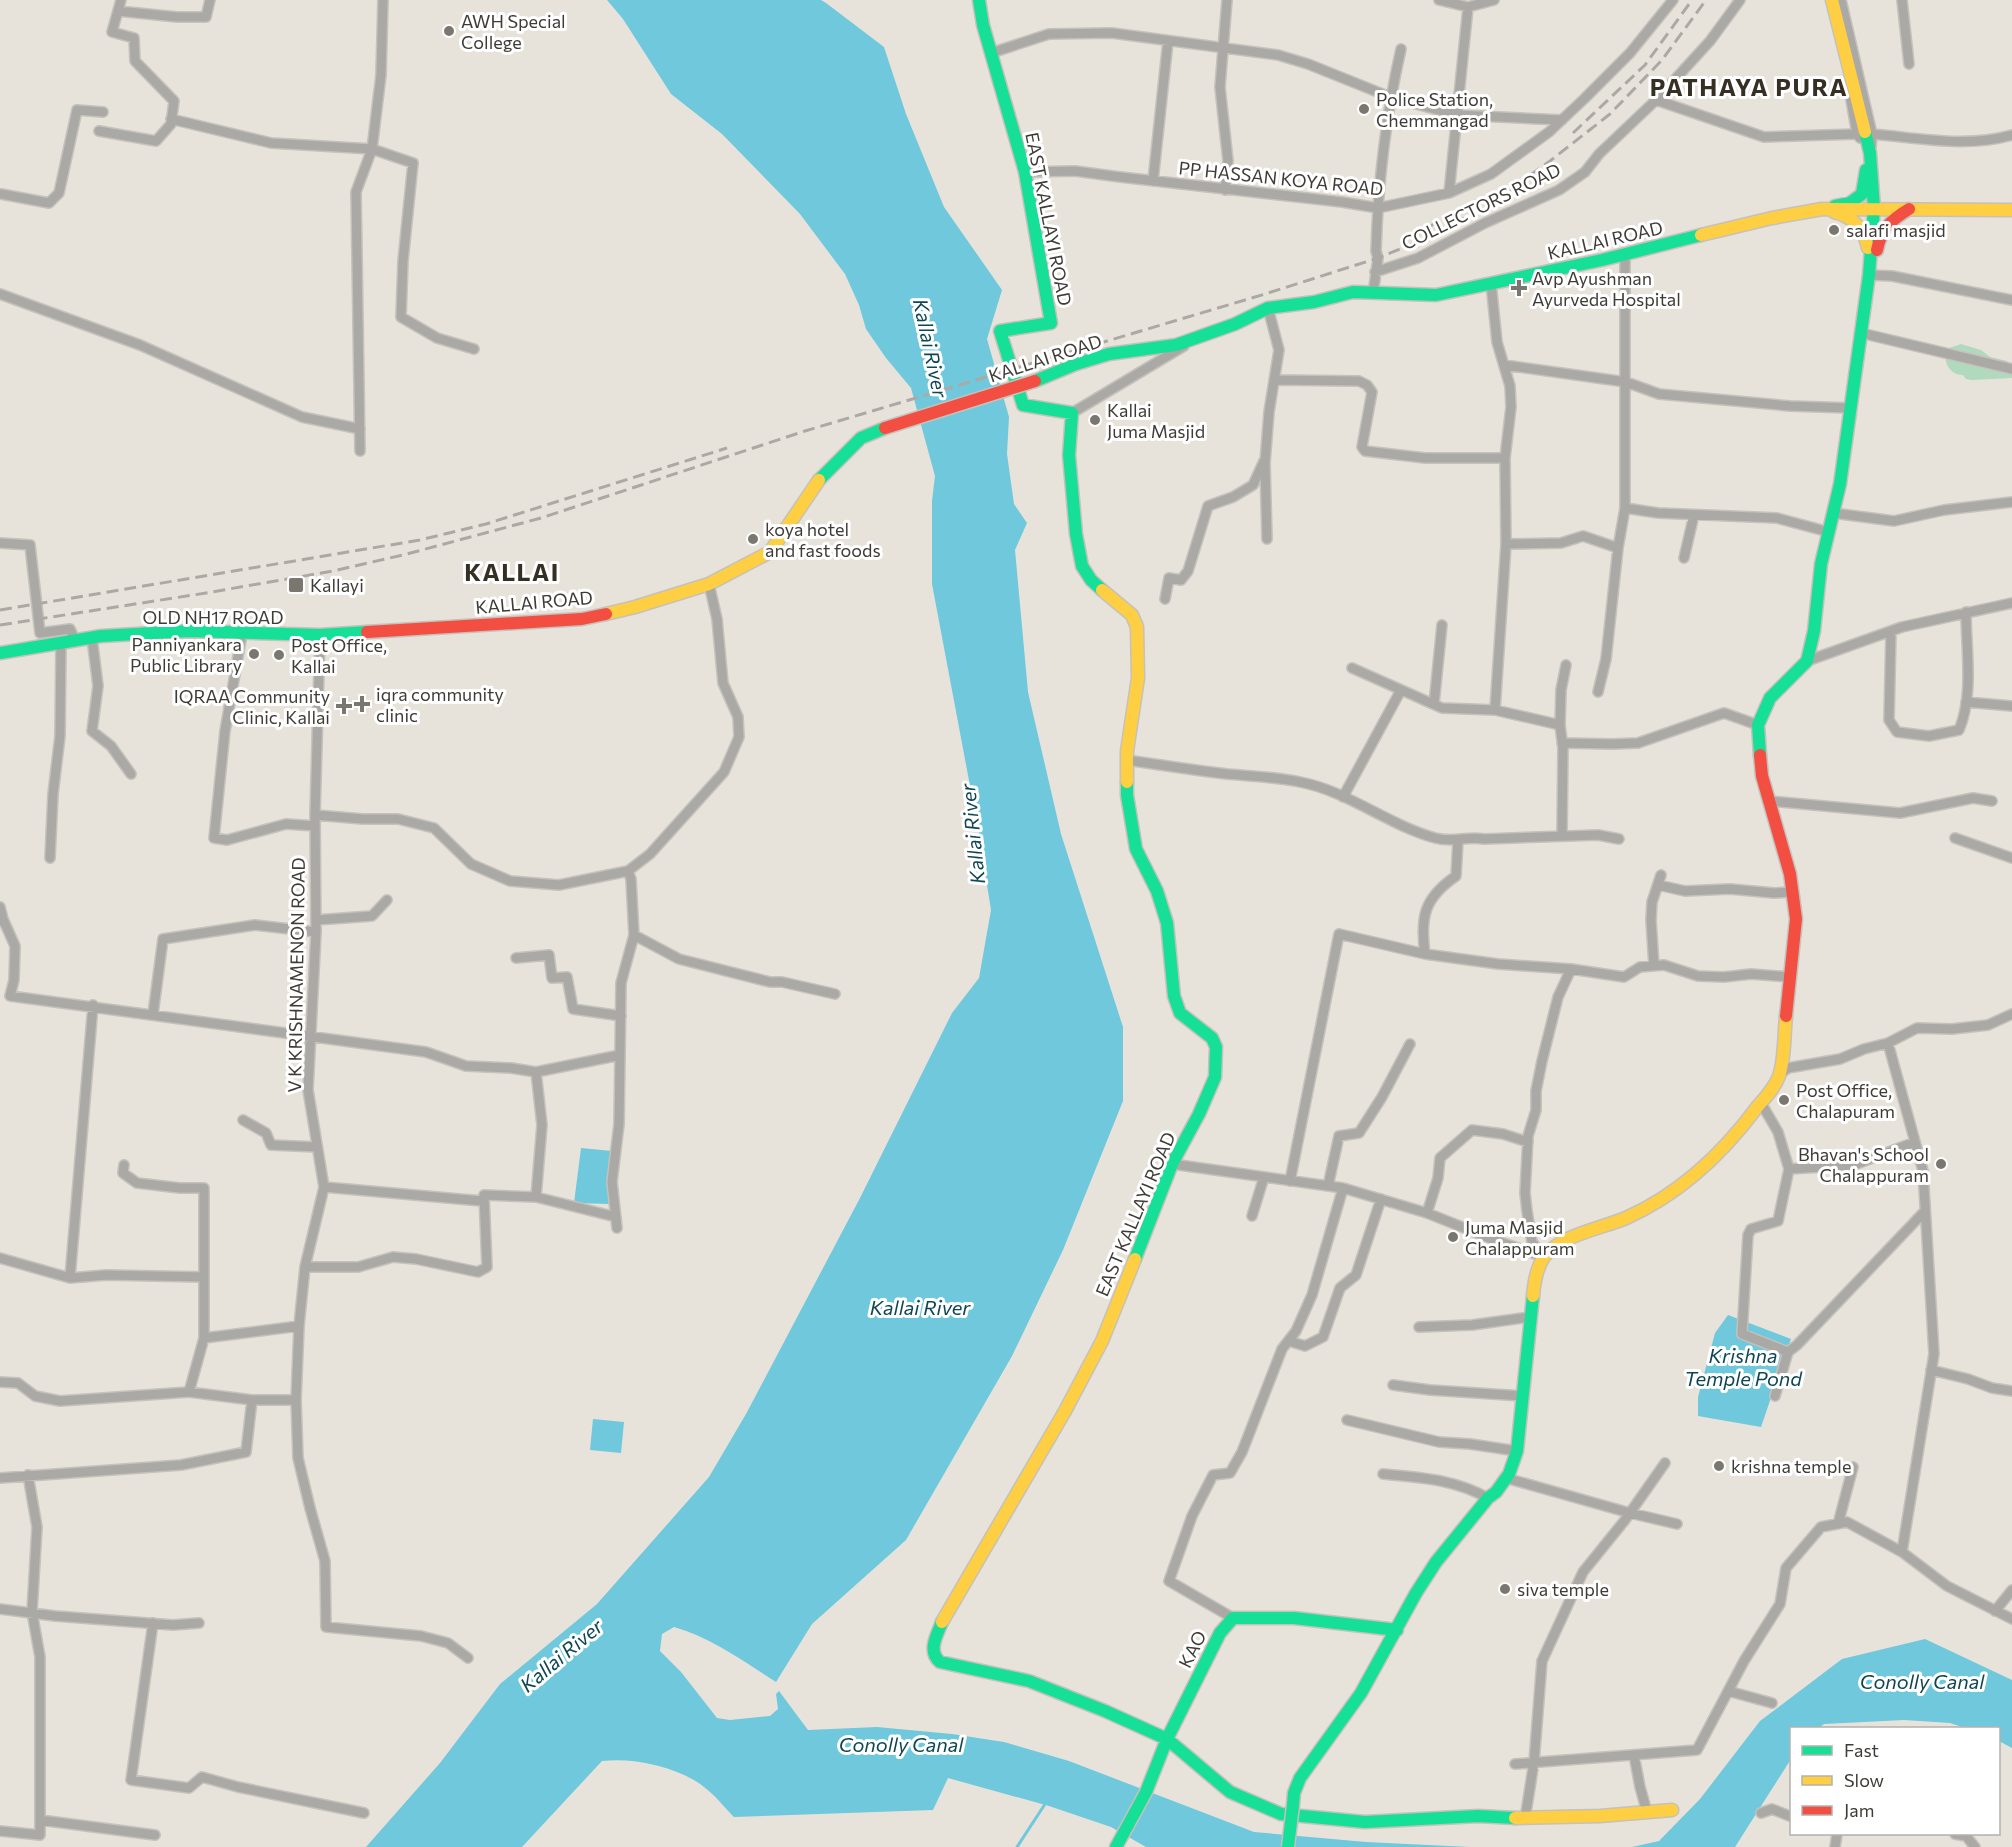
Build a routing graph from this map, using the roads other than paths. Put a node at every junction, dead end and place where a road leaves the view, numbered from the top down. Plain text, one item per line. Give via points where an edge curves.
1 (121, 0) edge
2 (210, 0) edge
3 (383, 0) edge
4 (979, 0) edge
5 (1227, 0) edge
6 (1439, 0) edge
7 (1494, 0) edge
8 (1673, 0) edge
9 (1740, 0) edge
10 (1902, 0) edge
11 (1833, 2) edge
12 (1468, 7) junction
13 (118, 11) junction
14 (1168, 41) junction
15 (1223, 49) junction
16 (1401, 49) dead end
17 (991, 53) junction
18 (1909, 64) dead end
19 (1390, 97) junction
20 (1656, 100) junction
21 (103, 112) dead end
22 (1457, 115) junction
23 (171, 119) junction
24 (1562, 120) junction
25 (99, 131) dead end
26 (1857, 134) junction
27 (1872, 134) junction
28 (2012, 135) edge
29 (372, 149) junction
30 (1870, 158) junction
31 (1025, 172) junction
32 (1153, 181) junction
33 (1225, 190) junction
34 (0, 193) edge
35 (1449, 194) junction
36 (1378, 208) junction
37 (1822, 208) junction
38 (1874, 208) junction
39 (1909, 208) junction
40 (2012, 210) edge
41 (1625, 255) junction
42 (1869, 258) junction
43 (1375, 272) junction
44 (1869, 275) junction
45 (1491, 283) junction
46 (0, 294) edge
47 (1373, 294) junction
48 (2012, 300) edge
49 (1268, 308) junction
50 (1861, 333) junction
51 (1196, 337) junction
52 (474, 349) dead end
53 (1504, 365) junction
54 (2012, 369) edge
55 (1274, 380) junction
56 (1626, 382) junction
57 (1851, 408) junction
58 (1072, 412) junction
59 (360, 429) junction
60 (360, 451) dead end
61 (1266, 456) junction
62 (1505, 458) junction
63 (2012, 502) edge
64 (1625, 508) junction
65 (1833, 513) junction
66 (1694, 515) junction
67 (1829, 532) junction
68 (1267, 540) dead end
69 (0, 543) edge
70 (1506, 544) junction
71 (1618, 548) junction
72 (1684, 558) dead end
73 (709, 584) junction
74 (1165, 599) dead end
75 (2012, 603) edge
76 (1966, 612) junction
77 (1442, 625) dead end
78 (1891, 631) junction
79 (242, 634) junction
80 (320, 636) junction
81 (92, 638) junction
82 (75, 640) junction
83 (61, 643) junction
84 (0, 653) edge
85 (1807, 661) junction
86 (1566, 664) dead end
87 (1352, 668) dead end
88 (1401, 690) junction
89 (1598, 692) dead end
90 (1966, 702) junction
91 (1434, 704) junction
92 (2012, 706) edge
93 (1495, 710) junction
94 (1560, 725) junction
95 (1758, 725) junction
96 (1562, 743) junction
97 (1127, 760) junction
98 (131, 774) dead end
99 (1343, 797) junction
100 (1769, 801) junction
101 (1992, 801) dead end
102 (315, 814) junction
103 (315, 825) junction
104 (1562, 836) junction
105 (1955, 838) dead end
106 (1619, 839) dead end
107 (1458, 840) junction
108 (50, 858) dead end
109 (2012, 858) edge
110 (628, 871) junction
111 (1661, 875) dead end
112 (1658, 885) junction
113 (1792, 892) junction
114 (387, 900) dead end
115 (0, 907) edge
116 (2, 920) edge
117 (316, 920) junction
118 (316, 932) junction
119 (634, 935) junction
120 (1425, 954) junction
121 (516, 958) dead end
122 (1654, 966) junction
123 (1571, 969) junction
124 (1791, 976) junction
125 (835, 994) dead end
126 (93, 1005) junction
127 (153, 1014) junction
128 (2012, 1014) edge
129 (621, 1016) junction
130 (311, 1037) junction
131 (1888, 1043) junction
132 (1410, 1044) dead end
133 (620, 1055) junction
134 (536, 1072) junction
135 (1780, 1074) junction
136 (1761, 1103) junction
137 (243, 1120) dead end
138 (1528, 1142) junction
139 (1915, 1142) junction
140 (317, 1147) junction
141 (1172, 1164) junction
142 (124, 1166) dead end
143 (1789, 1169) junction
144 (1264, 1177) junction
145 (1290, 1181) junction
146 (1328, 1186) junction
147 (324, 1187) junction
148 (1343, 1188) junction
149 (536, 1197) junction
150 (1381, 1199) junction
151 (482, 1201) junction
152 (1925, 1211) junction
153 (1427, 1213) junction
154 (1252, 1216) dead end
155 (616, 1217) junction
156 (617, 1228) dead end
157 (1544, 1257) junction
158 (0, 1258) edge
159 (305, 1268) junction
160 (204, 1277) junction
161 (70, 1278) junction
162 (1530, 1317) junction
163 (299, 1326) junction
164 (1419, 1327) dead end
165 (204, 1338) junction
166 (1289, 1341) junction
167 (1788, 1352) junction
168 (1931, 1370) junction
169 (0, 1383) edge
170 (1393, 1385) dead end
171 (2012, 1391) edge
172 (189, 1392) junction
173 (1523, 1396) junction
174 (1775, 1396) dead end
175 (252, 1400) junction
176 (296, 1400) junction
177 (1347, 1420) dead end
178 (1517, 1451) junction
179 (1665, 1463) dead end
180 (1853, 1467) dead end
181 (1383, 1474) dead end
182 (28, 1475) junction
183 (0, 1478) edge
184 (1506, 1478) junction
185 (1488, 1498) junction
186 (1630, 1513) junction
187 (1677, 1524) dead end
188 (1838, 1524) junction
189 (1902, 1552) junction
190 (2012, 1590) edge
191 (0, 1608) edge
192 (1995, 1611) junction
193 (32, 1612) junction
194 (1233, 1618) junction
195 (2012, 1619) edge
196 (153, 1623) junction
197 (199, 1623) dead end
198 (1397, 1630) junction
199 (468, 1658) dead end
200 (1728, 1691) junction
201 (1772, 1703) dead end
202 (1167, 1739) junction
203 (1634, 1755) junction
204 (1534, 1762) junction
205 (1515, 1764) dead end
206 (1672, 1810) dead end
207 (1647, 1812) junction
208 (364, 1813) dead end
209 (1761, 1813) dead end
210 (1790, 1817) edge
211 (1525, 1819) junction
212 (40, 1820) junction
213 (0, 1831) edge
214 (155, 1835) dead end
215 (1962, 1835) edge
216 (1117, 1846) edge
217 (1288, 1847) edge
218 (1975, 1847) edge

1 - 13 street
2 - 13 street via 206,17
3 - 29 street via 381,75
4 - 17 main road, EAST KALLAYI ROAD
5 - 15 street
6 - 12 street
7 - 12 street
8 - 24 street, PP HASSAN KOYA ROAD via 1630,53
9 - 20 street, COLLECTORS ROAD via 1710,41
10 - 18 street
11 - 26 street
11 - 27 street
11 - 30 main road
12 - 22 street
13 - 23 street via 112,32 134,38 135,61 174,101
14 - 15 street
14 - 17 street via 1112,33 1048,34
14 - 32 street
15 - 19 street via 1278,55
15 - 33 street via 1220,87 1228,161
16 - 19 street
17 - 31 main road, EAST KALLAYI ROAD
19 - 22 street
19 - 36 street
20 - 26 street via 1764,137
20 - 43 street, COLLECTORS ROAD via 1599,154 1586,172 1559,190 1418,258
21 - 34 street via 77,110 59,193 49,202
22 - 24 street
22 - 35 street
23 - 25 street via 156,141
23 - 29 street via 271,143
24 - 35 street, PP HASSAN KOYA ROAD via 1491,174
26 - 30 street
27 - 28 street via 1969,143
27 - 30 street
29 - 52 street via 413,163 401,317 437,338
29 - 59 street via 356,192
30 - 37 main road via 1862,194 1850,203
30 - 38 main road
31 - 32 street, PP HASSAN KOYA ROAD via 1075,171
31 - 58 main road, EAST KALLAYI ROAD via 1051,323 1000,331 1023,405
32 - 33 street, PP HASSAN KOYA ROAD
33 - 36 street, PP HASSAN KOYA ROAD
35 - 36 street, PP HASSAN KOYA ROAD
36 - 43 street
37 - 38 main road, KALLAI ROAD
37 - 41 main road, KALLAI ROAD
37 - 42 main road via 1852,218 1866,237
38 - 39 main road, KALLAI ROAD
38 - 42 main road
39 - 40 main road, KALLAI ROAD
39 - 44 main road via 1884,228
41 - 45 main road, KALLAI ROAD
41 - 56 street
42 - 44 main road
43 - 47 street
44 - 48 street
44 - 50 main road
45 - 47 main road, KALLAI ROAD via 1436,295
45 - 53 street via 1497,342
46 - 59 street via 140,345 302,417
47 - 49 main road, KALLAI ROAD via 1353,292
49 - 51 main road, KALLAI ROAD
49 - 55 street via 1279,350
50 - 54 street
50 - 57 main road
51 - 58 street
51 - 73 main road, KALLAI ROAD, bridge via 1176,345 1109,354 861,438 820,479 770,552
53 - 56 street
53 - 62 street via 1511,407
55 - 61 street
55 - 62 street via 1359,381 1367,385 1372,392 1362,447 1365,451 1425,458
56 - 57 street via 1659,394
56 - 64 street
57 - 65 main road
58 - 97 main road, EAST KALLAYI ROAD via 1070,480 1082,566 1091,580 1132,615 1137,627 1138,678
59 - 60 street
61 - 68 street
61 - 74 street via 1253,485 1208,506 1188,571 1181,580 1168,578
62 - 70 street
63 - 65 street via 1894,521
64 - 66 street
64 - 71 street
65 - 67 main road
66 - 67 street via 1778,518
66 - 72 street
67 - 85 main road
69 - 82 street via 30,545 40,633 70,629
70 - 71 street via 1561,543 1583,536
70 - 93 street
71 - 89 street via 1606,659
73 - 80 main road, KALLAI ROAD via 582,620
73 - 110 street via 717,619 723,683 738,717 739,737 723,772 650,854
75 - 76 street
76 - 78 street
76 - 90 street
77 - 91 street
78 - 85 street
78 - 90 street via 1889,720 1897,732 1929,736 1959,730
79 - 80 main road, OLD NH17 ROAD
79 - 81 main road, OLD NH17 ROAD via 189,631
79 - 103 street via 225,731 214,838 227,840 286,824
80 - 102 street, V K KRISHNAMENON ROAD
81 - 82 main road, OLD NH17 ROAD
81 - 98 street via 98,686 92,732 111,746
82 - 83 main road, OLD NH17 ROAD
83 - 84 main road, OLD NH17 ROAD
83 - 108 street via 60,736
85 - 95 main road via 1770,698
86 - 94 street
87 - 88 street
88 - 91 street
88 - 99 street
90 - 92 street
91 - 93 street via 1442,708
93 - 94 street
94 - 96 street
95 - 96 street via 1724,713 1638,743
95 - 100 main road via 1762,776
96 - 104 street
97 - 99 street via 1301,782
97 - 141 main road, EAST KALLAYI ROAD via 1127,795 1136,849 1157,891 1167,923 1174,996 1180,1013 1212,1038 1216,1047 1215,1077
99 - 107 street via 1403,826 1436,838
100 - 101 street via 1900,813 1973,798
100 - 113 main road
102 - 103 street, V K KRISHNAMENON ROAD
102 - 110 street via 398,819 434,828 471,864 510,881 558,885
103 - 117 street, V K KRISHNAMENON ROAD
104 - 106 street
104 - 107 street
105 - 109 street
107 - 120 street via 1456,876 1440,887 1426,909 1422,932
110 - 119 street
111 - 112 street
112 - 113 street via 1685,891
112 - 122 street via 1651,920
113 - 124 main road via 1796,919
114 - 117 street via 372,916
115 - 116 street
116 - 126 street via 15,946 10,996
117 - 118 street, V K KRISHNAMENON ROAD
118 - 127 street via 255,925 163,939
118 - 130 street, V K KRISHNAMENON ROAD
119 - 125 street via 679,959
119 - 129 street via 621,983
120 - 123 street
120 - 145 street via 1339,934
121 - 129 street via 549,955 552,978 567,977 573,1009
122 - 123 street via 1640,967 1624,977
122 - 124 street via 1664,965 1698,976
123 - 138 street via 1558,997 1542,1061
124 - 135 main road
126 - 127 street
126 - 161 street
127 - 130 street
128 - 131 street via 1988,1025 1917,1028
129 - 133 street
130 - 134 street via 426,1052 466,1066
130 - 140 street, V K KRISHNAMENON ROAD via 308,1090
131 - 135 street via 1840,1059 1788,1068
131 - 139 street
132 - 146 street via 1359,1133 1339,1136
133 - 134 street
133 - 155 street via 619,1124 612,1182
134 - 149 street via 542,1125
135 - 136 main road
136 - 143 street via 1778,1132
136 - 157 main road via 1721,1152 1676,1189 1628,1217 1562,1242
137 - 140 street via 266,1133 271,1145
138 - 153 street via 1472,1130 1440,1158
138 - 157 street via 1527,1211 1532,1242
139 - 143 street via 1854,1166
139 - 152 street via 1923,1171
140 - 147 street, V K KRISHNAMENON ROAD
141 - 144 street
141 - 202 main road, EAST KALLAYI ROAD via 1102,1341 957,1593 932,1650 940,1662 1029,1681
142 - 160 street via 123,1173 137,1183 204,1188
143 - 167 street via 1778,1221 1751,1229 1748,1235 1742,1334
144 - 145 street
144 - 154 street
145 - 146 street
146 - 148 street
147 - 151 street
147 - 159 street, V K KRISHNAMENON ROAD
148 - 150 street
148 - 166 street via 1312,1294
149 - 151 street via 484,1195
149 - 155 street
150 - 153 street
150 - 166 street via 1356,1275 1340,1288 1323,1337 1305,1346
151 - 159 street via 487,1267 478,1272 393,1257 358,1267
152 - 167 street
152 - 168 street via 1934,1354
153 - 157 street
155 - 156 street
157 - 162 main road via 1534,1284
158 - 161 street
159 - 163 street, V K KRISHNAMENON ROAD
160 - 161 street
160 - 165 street
162 - 164 street
162 - 173 main road
163 - 165 street
163 - 176 street, V K KRISHNAMENON ROAD
165 - 172 street
166 - 194 street via 1282,1349 1238,1459 1230,1473 1213,1475 1192,1516 1169,1581
167 - 174 street
168 - 171 street
168 - 189 street
169 - 172 street via 18,1383 35,1396 60,1401
170 - 173 street
172 - 175 street
173 - 178 main road
175 - 176 street
175 - 182 street via 246,1452 181,1466
176 - 199 street, V K KRISHNAMENON ROAD via 298,1458 325,1561 326,1627 421,1636 448,1643
177 - 178 street via 1439,1442
178 - 184 main road
179 - 186 street
180 - 188 street
181 - 185 street via 1444,1480
182 - 183 street
182 - 193 street via 37,1527
184 - 185 main road
184 - 186 street
185 - 198 main road via 1436,1562
186 - 187 street
186 - 204 street via 1583,1572 1542,1661
188 - 189 street via 1847,1522
188 - 200 street via 1821,1527 1786,1568 1780,1604
189 - 192 street via 1947,1586
190 - 192 street
191 - 193 street
192 - 195 street
193 - 196 street
193 - 212 street via 40,1657
194 - 198 main road via 1290,1619
194 - 202 main road, KAO via 1220,1633
196 - 197 street
196 - 208 street via 131,1780 189,1788 202,1777
198 - 217 main road, bridge via 1361,1693 1300,1778 1294,1793
200 - 201 street
200 - 203 street via 1697,1750
202 - 211 main road, EAST KALLAYI ROAD via 1230,1792 1281,1814 1365,1822 1478,1816
202 - 216 main road, KAO via 1146,1792
203 - 204 street
203 - 207 street
204 - 205 street
204 - 211 street
206 - 207 main road, EAST KALLAYI ROAD
207 - 211 main road, EAST KALLAYI ROAD
209 - 210 street via 1772,1809
212 - 213 street via 40,1835
212 - 214 street
215 - 218 street

